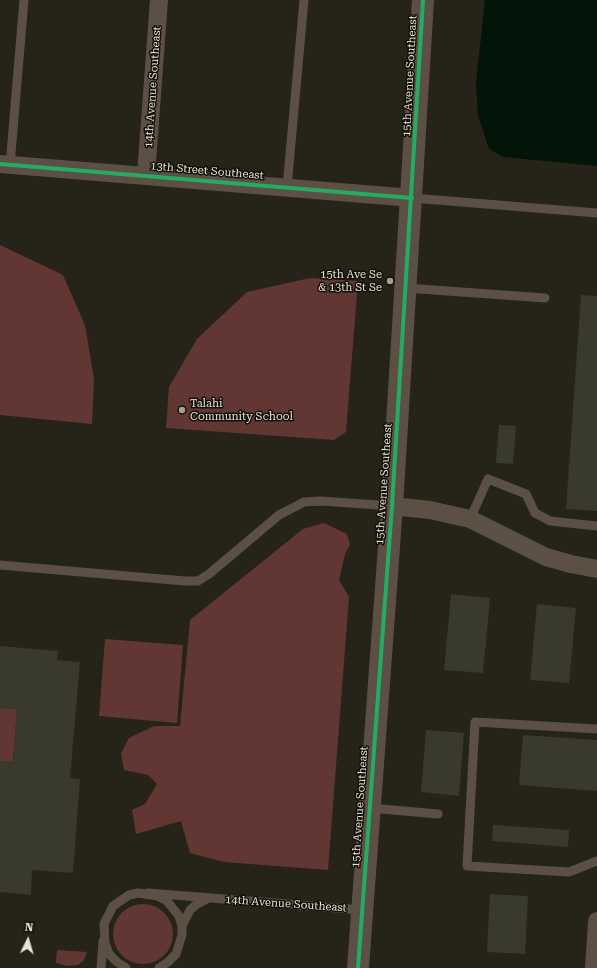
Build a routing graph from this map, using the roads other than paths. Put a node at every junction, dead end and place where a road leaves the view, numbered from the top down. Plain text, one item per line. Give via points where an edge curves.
1 (24, 0) edge
2 (160, 0) edge
3 (304, 0) edge
4 (424, 0) edge
5 (5, 165) edge
6 (146, 175) junction
7 (287, 187) junction
8 (412, 198) junction
9 (597, 213) edge
10 (406, 288) junction
11 (545, 298) dead end
12 (392, 506) junction
13 (470, 519) junction
14 (597, 526) edge
15 (0, 565) edge
16 (597, 569) edge
17 (597, 729) edge
18 (369, 808) junction
19 (438, 814) dead end
20 (597, 861) edge
21 (148, 893) junction
22 (209, 898) junction
23 (362, 910) junction
24 (597, 921) edge
25 (182, 926) junction
26 (103, 934) junction
27 (101, 968) edge
28 (126, 968) edge
29 (160, 968) edge
30 (358, 968) edge
31 (594, 968) edge

1 - 5 lane
2 - 6 street, 14th Avenue Southeast
3 - 7 lane
4 - 8 street, 15th Avenue Southeast
5 - 6 street, 13th Street Southeast
6 - 7 street, 13th Street Southeast
7 - 8 street, 13th Street Southeast
8 - 9 lane
8 - 10 street, 15th Avenue Southeast
10 - 11 lane
10 - 12 street, 15th Avenue Southeast
12 - 13 street via 430,510
12 - 15 lane via 304,502 279,515 198,581
12 - 18 street, 15th Avenue Southeast
13 - 14 lane via 488,479 526,494 535,513 550,522
13 - 16 street via 546,557
17 - 20 lane via 475,722 467,866 569,872
18 - 19 lane
18 - 23 street, 15th Avenue Southeast
21 - 22 lane, 14th Avenue Southeast
21 - 25 lane via 167,901 176,912
21 - 26 lane, 14th Avenue Southeast via 129,895 113,906 107,914
22 - 23 lane, 14th Avenue Southeast
22 - 25 lane, 14th Avenue Southeast via 190,910
23 - 30 street, 15th Avenue Southeast
24 - 31 street
25 - 29 lane, 14th Avenue Southeast via 180,945 176,954
26 - 27 lane, 14th Avenue Southeast
26 - 28 lane, 14th Avenue Southeast via 109,954

